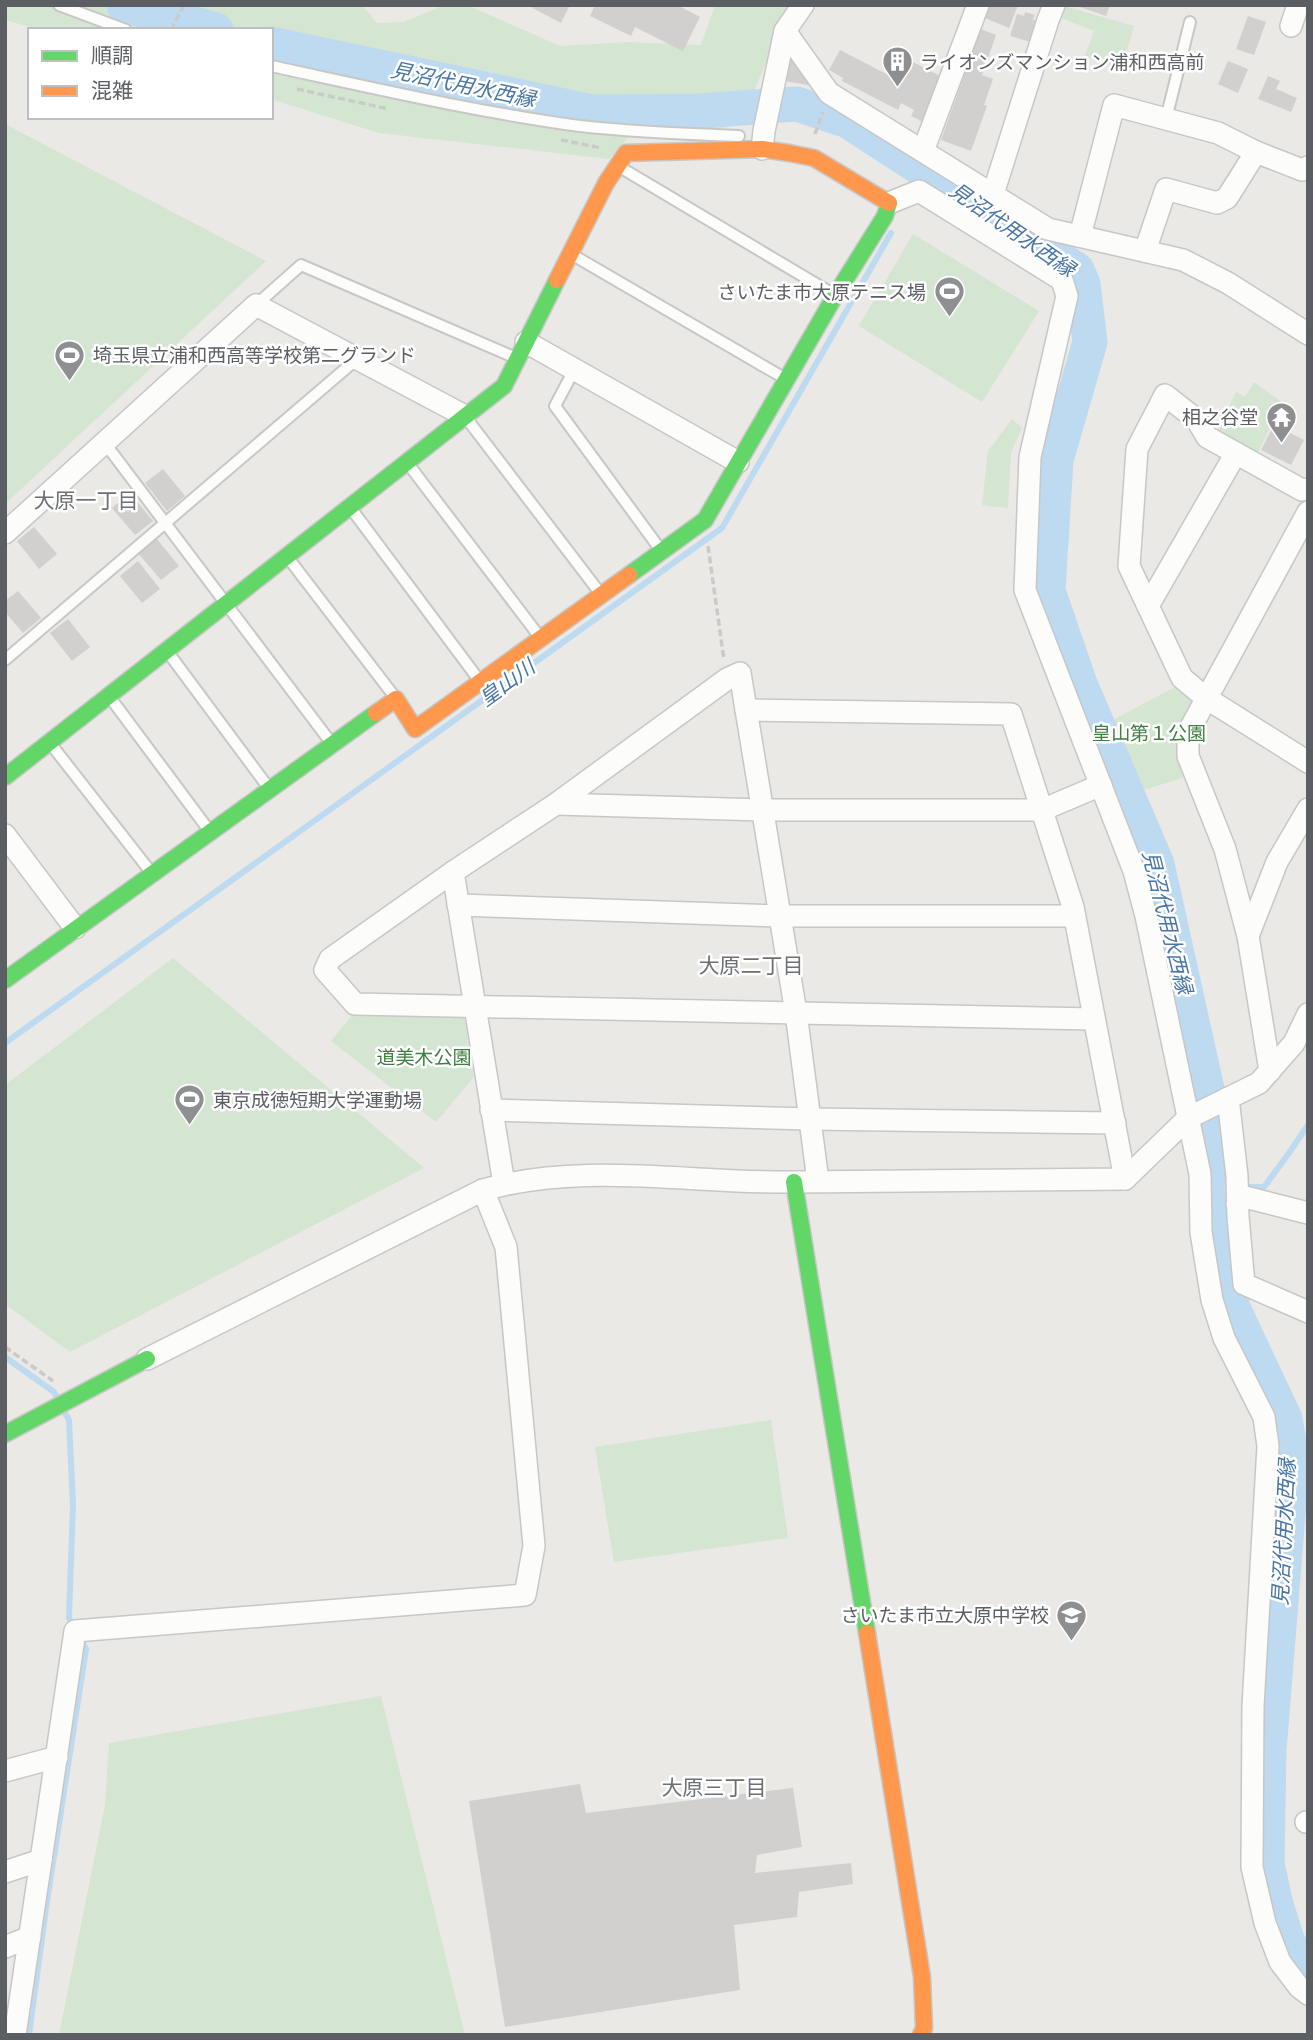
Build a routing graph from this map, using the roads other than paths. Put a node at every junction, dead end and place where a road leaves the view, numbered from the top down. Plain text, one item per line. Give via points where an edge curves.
1 (59, 5) edge
2 (803, 5) edge
3 (978, 5) edge
4 (1054, 5) edge
5 (1190, 22) dead end
6 (121, 28) edge
7 (785, 31) junction
8 (273, 66) edge
9 (1166, 119) junction
10 (763, 139) junction
11 (923, 151) junction
12 (1256, 152) junction
13 (617, 166) junction
14 (1308, 167) edge
15 (993, 194) junction
16 (889, 203) junction
17 (1080, 236) junction
18 (1145, 251) junction
19 (571, 254) junction
20 (835, 296) junction
21 (256, 305) junction
22 (1308, 334) edge
23 (522, 351) junction
24 (358, 359) junction
25 (574, 370) junction
26 (787, 379) junction
27 (466, 416) junction
28 (104, 442) junction
29 (1236, 453) junction
30 (407, 462) junction
31 (738, 462) junction
32 (1308, 489) edge
33 (350, 507) junction
34 (1308, 512) edge
35 (166, 524) junction
36 (5, 533) edge
37 (662, 551) junction
38 (287, 556) junction
39 (601, 595) junction
40 (226, 604) junction
41 (1148, 606) junction
42 (541, 638) junction
43 (167, 650) junction
44 (5, 660) edge
45 (481, 682) junction
46 (108, 696) junction
47 (1206, 698) junction
48 (396, 699) junction
49 (746, 710) junction
50 (49, 742) junction
51 (332, 744) junction
52 (1308, 762) edge
53 (5, 777) edge
54 (1101, 785) junction
55 (270, 789) junction
56 (556, 804) junction
57 (1308, 809) edge
58 (762, 810) junction
59 (1042, 810) junction
60 (210, 832) junction
61 (5, 835) edge
62 (453, 872) junction
63 (152, 873) junction
64 (458, 905) junction
65 (780, 916) junction
66 (1074, 916) junction
67 (75, 928) junction
68 (1248, 936) junction
69 (7, 974) edge
70 (475, 1007) junction
71 (796, 1013) junction
72 (1308, 1014) edge
73 (1094, 1019) junction
74 (1270, 1071) junction
75 (1228, 1098) junction
76 (491, 1110) junction
77 (1188, 1118) junction
78 (810, 1119) junction
79 (1115, 1123) junction
80 (1125, 1179) junction
81 (818, 1181) junction
82 (794, 1182) junction
83 (504, 1184) junction
84 (483, 1189) junction
85 (1237, 1204) junction
86 (1305, 1207) edge
87 (1308, 1312) edge
88 (147, 1359) joint
89 (5, 1434) edge
90 (57, 1757) junction
91 (5, 1771) edge
92 (41, 1860) junction
93 (5, 1872) edge
94 (30, 1937) junction
95 (5, 1947) edge
96 (1308, 1994) edge
97 (15, 2035) edge
98 (921, 2035) edge

1 - 6 lane
2 - 7 street
3 - 11 street
4 - 15 street
5 - 9 lane
7 - 10 street
7 - 11 street via 830,93
8 - 10 lane via 568,124
9 - 12 street via 1218,133
9 - 17 street via 1114,105
10 - 13 street via 626,153
10 - 16 street via 814,158
11 - 15 street
12 - 14 street via 1302,170
12 - 18 street via 1227,198 1217,203 1166,189
13 - 19 street
13 - 20 lane
15 - 17 street via 1048,229
16 - 20 street
16 - 54 street via 919,191 1062,280 1067,296 1030,457 1025,590
17 - 18 street
18 - 22 street via 1195,265
19 - 23 street
19 - 26 lane
20 - 26 street
21 - 23 lane via 301,265
21 - 24 street
21 - 28 street
23 - 25 street
23 - 27 street via 504,386
24 - 27 street
24 - 35 lane
25 - 31 street
25 - 37 lane via 555,405
26 - 31 street
27 - 30 street
27 - 39 lane
28 - 35 lane
28 - 36 street
29 - 32 street via 1302,490
29 - 41 street
29 - 41 street via 1207,437 1197,421 1165,395 1137,449 1129,566
30 - 33 street
30 - 42 lane
31 - 37 street via 705,520
33 - 38 street
33 - 45 lane
34 - 47 street
35 - 40 lane
35 - 44 lane
37 - 39 street
38 - 40 street
38 - 48 lane
39 - 42 street
40 - 43 street
40 - 51 lane
41 - 47 street via 1182,678
42 - 45 street
43 - 46 street
43 - 55 lane
45 - 48 street via 415,729
46 - 50 street
46 - 60 lane
47 - 52 street
47 - 68 street via 1188,735 1188,756 1224,849
48 - 51 street
49 - 56 street via 740,673
49 - 58 street
49 - 59 street via 1011,714
50 - 53 street
50 - 63 lane
51 - 55 street
54 - 59 street
54 - 77 street via 1146,916
55 - 60 street
56 - 58 street
56 - 62 street
57 - 68 street via 1277,862
58 - 59 street
58 - 65 street
59 - 66 street
60 - 63 street
61 - 67 street
62 - 64 street
62 - 70 street via 330,959 325,970 355,1004
63 - 67 street
64 - 65 street
64 - 70 street
65 - 66 street
65 - 71 street
66 - 73 street
67 - 69 street
68 - 74 street
70 - 71 street
70 - 76 street
71 - 73 street
71 - 78 street
72 - 74 street via 1294,1043
73 - 79 street
74 - 75 street via 1259,1083
75 - 77 street
75 - 85 street
76 - 78 street
76 - 83 street
77 - 80 street
77 - 96 street via 1199,1174 1200,1232 1212,1300 1224,1338 1264,1417 1268,1446 1253,1706 1252,1867 1280,1962
78 - 79 street
78 - 81 street
79 - 80 street
80 - 81 street
81 - 82 street
82 - 83 street via 607,1175
82 - 98 street via 922,1977
83 - 84 street
84 - 88 street
84 - 90 street via 506,1247 534,1546 525,1595 75,1631
85 - 86 street via 1245,1197
85 - 87 street via 1244,1284
88 - 89 street
90 - 91 street
90 - 92 street
92 - 93 street
92 - 94 street
94 - 95 street
94 - 97 street

